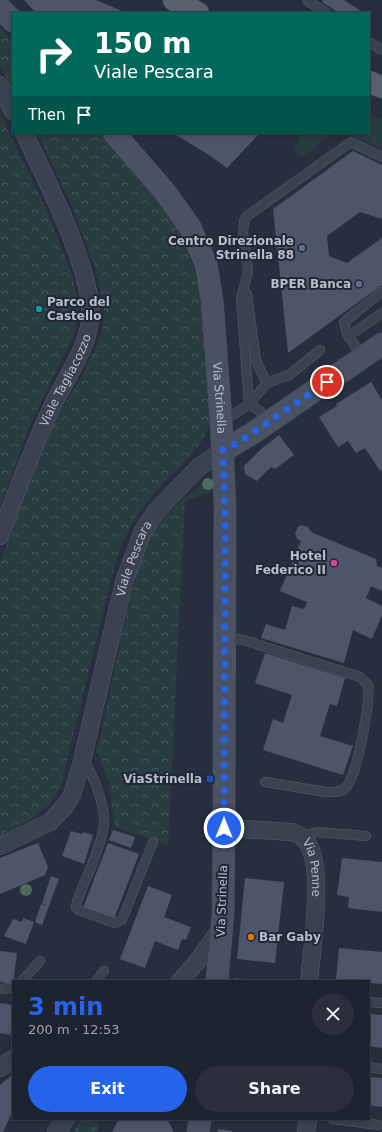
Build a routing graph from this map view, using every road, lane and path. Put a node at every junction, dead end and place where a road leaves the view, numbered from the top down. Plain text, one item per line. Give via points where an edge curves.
1 (307, 0) edge
2 (0, 8) edge
3 (325, 12) edge
4 (12, 20) edge
5 (370, 43) edge
6 (382, 50) edge
7 (370, 82) edge
8 (0, 85) edge
9 (382, 87) edge
10 (12, 109) edge
11 (24, 134) edge
12 (115, 134) edge
13 (382, 157) edge
14 (382, 292) edge
15 (247, 294) dead end
16 (382, 313) edge
17 (349, 336) junction
18 (382, 344) edge
19 (320, 350) dead end
20 (363, 357) junction
21 (267, 383) junction
22 (249, 404) junction
23 (221, 422) junction
24 (267, 423) junction
25 (223, 450) junction
26 (0, 536) edge
27 (225, 638) junction
28 (83, 756) junction
29 (265, 782) dead end
30 (224, 828) junction
31 (366, 836) dead end
32 (304, 839) junction
33 (153, 842) dead end
34 (0, 846) edge
35 (40, 960) dead end
36 (104, 971) dead end
37 (203, 971) edge
38 (23, 980) edge
39 (97, 980) edge
40 (309, 980) edge
41 (12, 988) edge
42 (0, 989) edge
43 (370, 1002) edge
44 (382, 1003) edge
45 (12, 1060) edge
46 (370, 1067) edge
47 (0, 1068) edge
48 (382, 1068) edge
49 (65, 1120) edge
50 (200, 1120) edge
51 (308, 1120) edge
52 (340, 1120) edge
53 (378, 1125) dead end
54 (56, 1132) edge
55 (198, 1132) edge
56 (306, 1132) edge

1 - 3 lane
2 - 4 main road
5 - 6 lane
7 - 9 main road
8 - 10 street
11 - 26 street, Viale Tagliacozzo via 75,249 88,292 90,321 80,352 38,438
12 - 23 main road, Via Strinella via 179,209 202,252 210,278
13 - 22 lane via 350,142 247,216 244,221 248,272 241,298
14 - 17 lane via 344,322
15 - 21 lane via 256,361
16 - 17 lane
17 - 20 lane
18 - 20 main road, Viale Pescara
19 - 21 lane via 289,375
20 - 24 main road, Viale Pescara
21 - 22 lane
22 - 23 lane
22 - 24 lane via 260,411
23 - 25 main road, Via Strinella
24 - 25 main road, Viale Pescara
25 - 27 main road, Via Strinella
25 - 28 street, Viale Pescara via 199,467 156,511 143,531 124,582
27 - 29 lane via 244,640 360,677 368,684 357,759 353,776 345,789 334,793
27 - 30 main road, Via Strinella
28 - 33 lane via 99,793 104,823 76,908 115,923 122,920
28 - 34 street, Viale Pescara via 74,788 60,811 41,828
30 - 32 street, Via Penne via 287,831 297,833
30 - 37 main road, Via Strinella via 222,927
31 - 32 lane via 317,832
32 - 40 street, Via Penne via 313,855 315,876 315,920
35 - 38 lane
36 - 39 lane
41 - 42 lane
43 - 44 lane
45 - 47 street
46 - 48 lane
49 - 54 street
50 - 55 main road
51 - 56 street
52 - 53 lane

